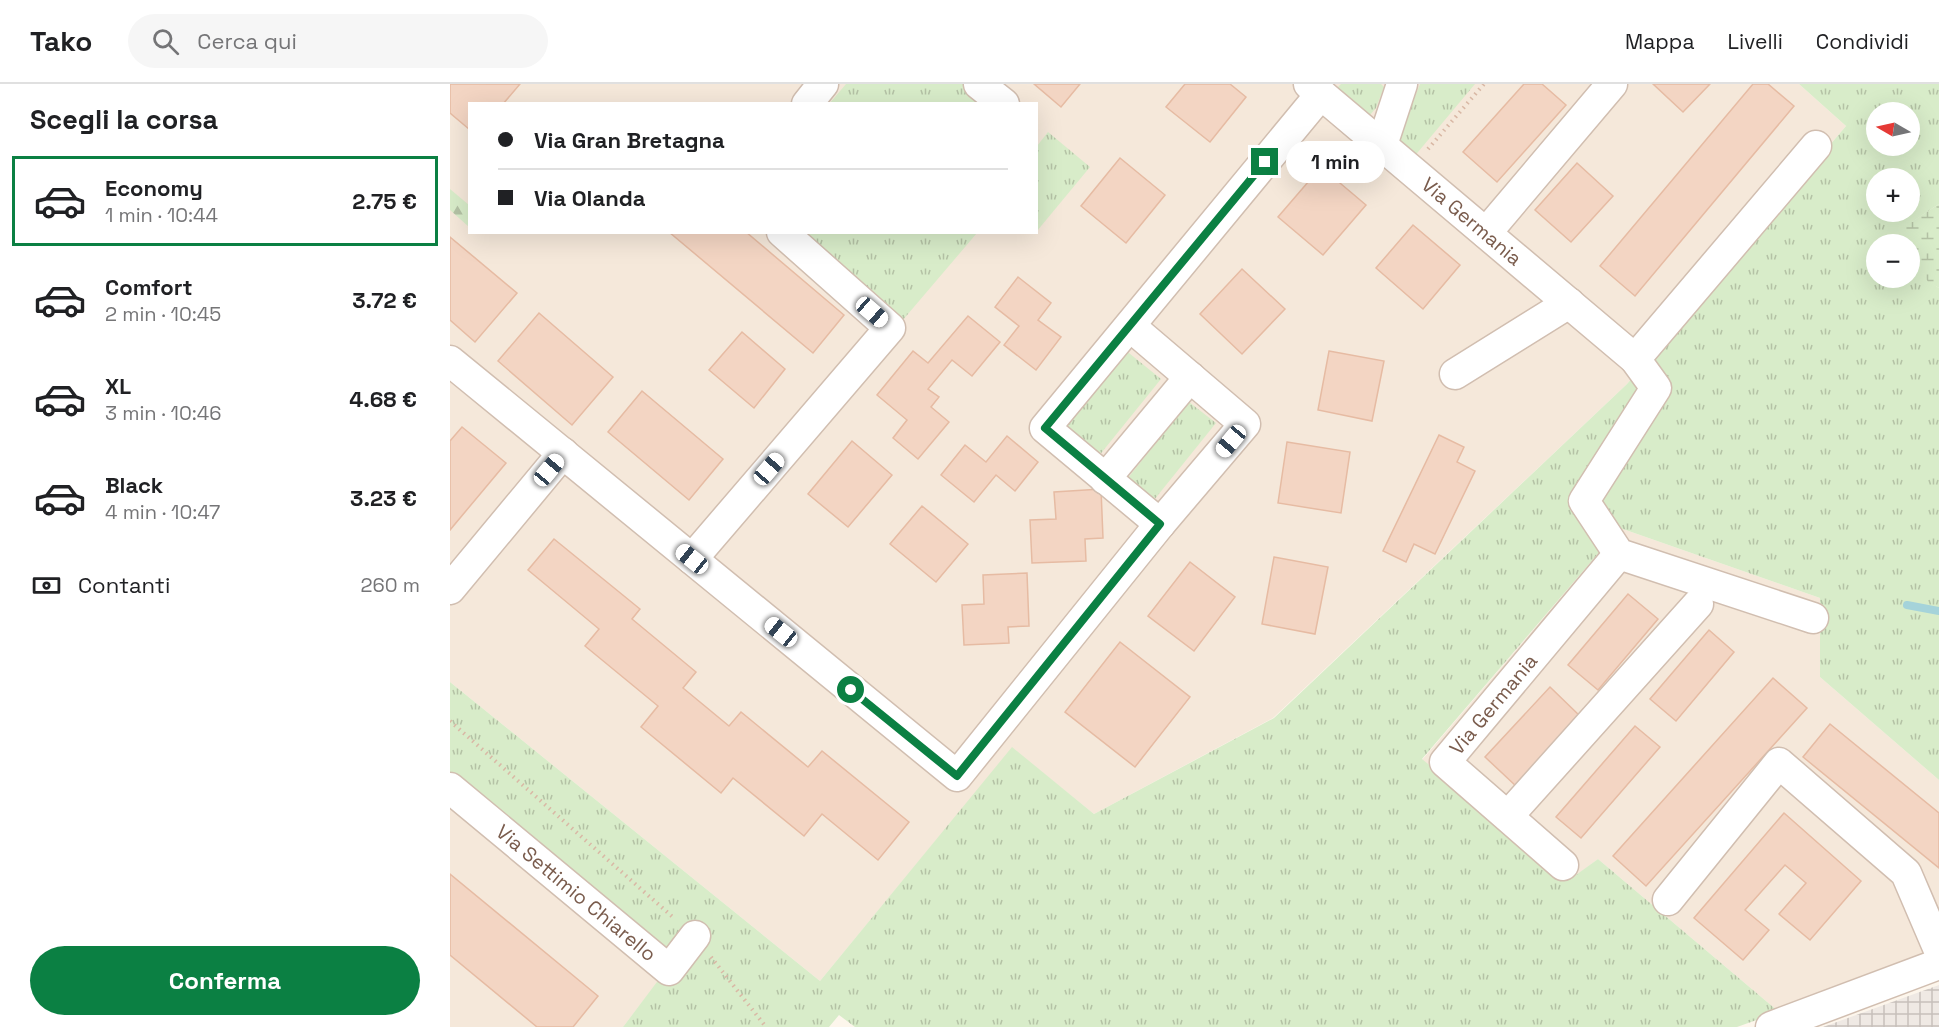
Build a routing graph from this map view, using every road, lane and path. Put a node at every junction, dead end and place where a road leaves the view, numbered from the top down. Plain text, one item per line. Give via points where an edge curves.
1 (823, 84) edge
2 (979, 84) edge
3 (1402, 84) edge
4 (1484, 84) edge
5 (1612, 84) edge
6 (1315, 89) edge
7 (809, 102) edge
8 (1002, 102) edge
9 (1382, 146) junction
10 (1816, 146) dead end
11 (1410, 169) junction
12 (1486, 233) junction
13 (784, 234) edge
14 (1569, 303) junction
15 (1130, 326) junction
16 (1635, 359) junction
17 (450, 361) edge
18 (1455, 374) dead end
19 (1190, 377) junction
20 (563, 453) junction
21 (1106, 479) junction
22 (1160, 524) junction
23 (1619, 554) junction
24 (692, 559) junction
25 (450, 589) edge
26 (1698, 604) dead end
27 (1813, 618) dead end
28 (450, 722) edge
29 (450, 789) edge
30 (1508, 816) junction
31 (1563, 865) dead end
32 (1668, 900) dead end
33 (695, 936) junction
34 (1937, 950) edge
35 (766, 1027) edge
36 (1771, 1027) edge

1 - 7 street
2 - 8 street
3 - 9 street
4 - 11 path
5 - 12 street
6 - 9 street, Via Germania
6 - 15 street
9 - 11 street, Via Germania
10 - 16 street
11 - 12 street, Via Germania
12 - 14 street, Via Germania
13 - 24 street via 890,328
14 - 16 street, Via Germania
14 - 18 street
15 - 19 street
15 - 21 street via 1045,428
16 - 23 street, Via Germania via 1656,388 1584,501
17 - 20 street
19 - 21 street
19 - 22 street via 1245,424
20 - 24 street
20 - 25 street
21 - 22 street
22 - 24 street via 957,776
23 - 27 street
23 - 30 street, Via Germania via 1445,762
26 - 30 street
28 - 33 path
29 - 33 street, Via Settimio Chiarello via 669,970
30 - 31 street, Via Germania
32 - 34 street via 1779,763 1906,873
33 - 35 path
34 - 36 street

